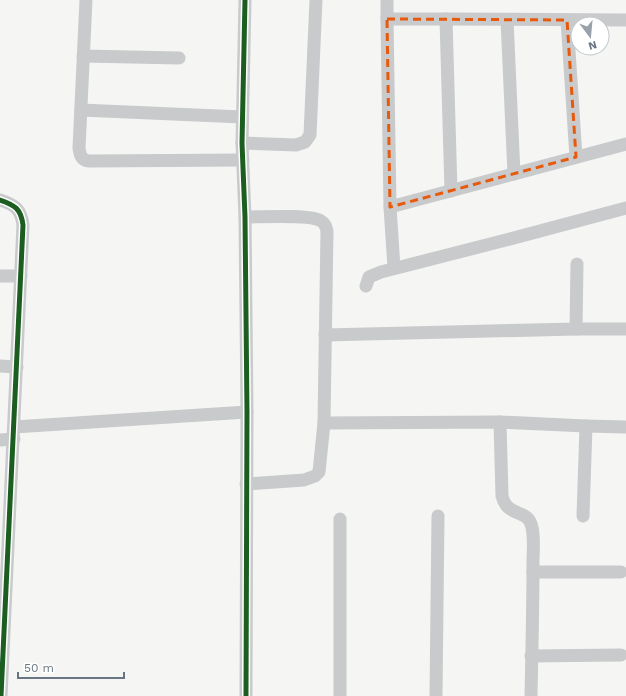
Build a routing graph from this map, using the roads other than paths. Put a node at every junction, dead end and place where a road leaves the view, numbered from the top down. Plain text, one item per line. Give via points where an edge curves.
1 (86, 0) edge
2 (245, 0) edge
3 (316, 0) edge
4 (387, 0) edge
5 (387, 19) junction
6 (446, 19) junction
7 (507, 20) junction
8 (567, 20) junction
9 (626, 20) edge
10 (83, 56) junction
11 (179, 58) dead end
12 (81, 110) junction
13 (242, 117) junction
14 (242, 143) junction
15 (626, 144) edge
16 (576, 157) junction
17 (243, 160) junction
18 (514, 174) junction
19 (451, 191) junction
20 (0, 200) edge
21 (390, 207) junction
22 (626, 208) edge
23 (245, 217) junction
24 (577, 264) dead end
25 (394, 268) junction
26 (0, 276) edge
27 (21, 276) junction
28 (366, 286) dead end
29 (576, 329) junction
30 (626, 329) edge
31 (326, 335) junction
32 (0, 366) edge
33 (17, 367) junction
34 (247, 412) junction
35 (500, 422) junction
36 (324, 424) junction
37 (586, 426) junction
38 (626, 427) edge
39 (14, 433) junction
40 (0, 440) edge
41 (246, 484) junction
42 (438, 516) dead end
43 (583, 516) dead end
44 (340, 519) dead end
45 (4, 542) edge
46 (533, 572) junction
47 (621, 572) dead end
48 (621, 655) dead end
49 (532, 656) junction
50 (1, 696) edge
51 (246, 696) edge
52 (340, 696) edge
53 (436, 696) edge
54 (531, 696) edge

1 - 10 street
2 - 13 street
3 - 14 street via 310,135 305,142 296,145
4 - 5 street
5 - 6 street
5 - 21 street
6 - 7 street
6 - 19 street
7 - 8 street
7 - 18 street
8 - 9 street
8 - 16 street
10 - 11 street
10 - 12 street
12 - 13 street
12 - 17 street via 80,153 84,160
13 - 14 street
14 - 17 street
15 - 16 street
16 - 18 street
17 - 23 street
18 - 19 street
19 - 21 street
20 - 27 street via 19,210 22,218
21 - 25 street
22 - 25 street
23 - 31 street via 303,217 322,221 327,231
23 - 34 street
24 - 29 street
25 - 28 street via 373,275
26 - 27 street
27 - 33 street
29 - 30 street
29 - 31 street
31 - 36 street
32 - 33 street
33 - 39 street
34 - 39 street
34 - 41 street
35 - 36 street
35 - 37 street
35 - 46 street via 502,496 507,508 526,516 532,525
36 - 41 street via 321,466 315,476 304,480
37 - 38 street
37 - 43 street
39 - 40 street
39 - 45 street
41 - 51 street
42 - 53 street
44 - 52 street
45 - 50 street
46 - 47 street
46 - 49 street
48 - 49 street
49 - 54 street

